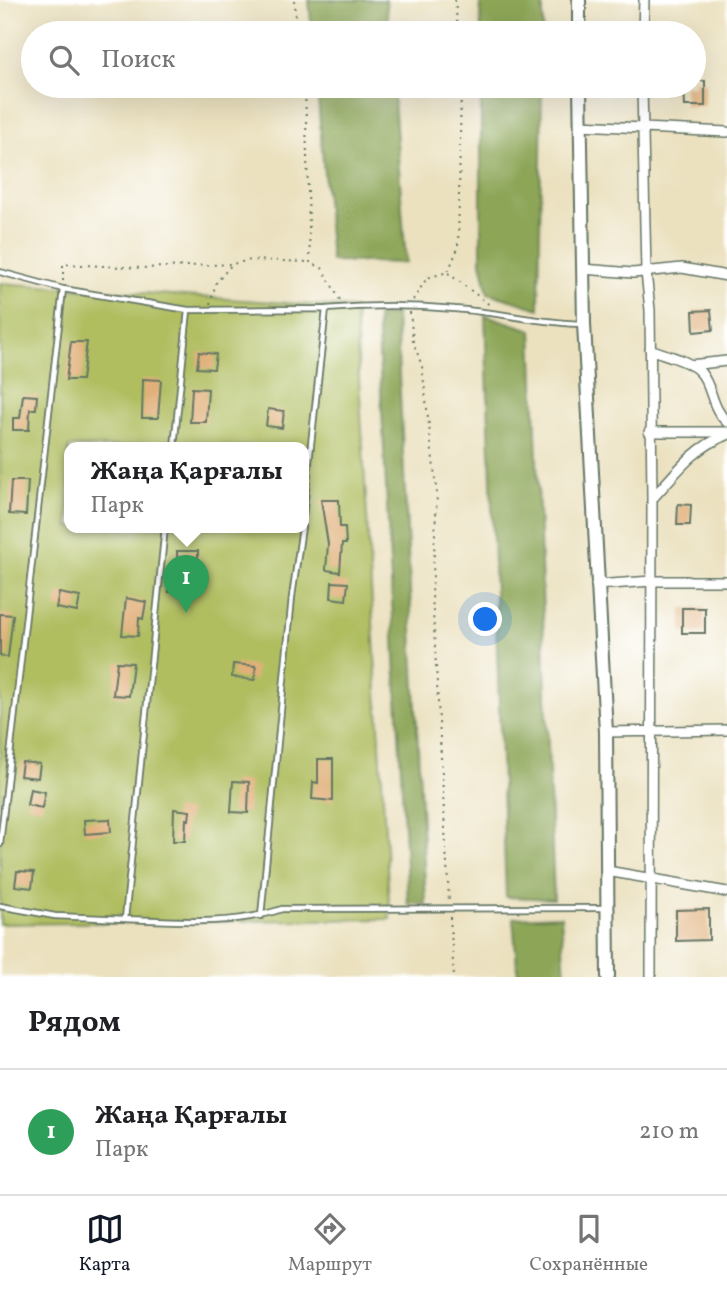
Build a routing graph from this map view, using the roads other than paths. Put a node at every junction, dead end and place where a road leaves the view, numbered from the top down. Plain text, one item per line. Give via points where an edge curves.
1 (579, 0) edge
2 (644, 0) edge
3 (579, 21) edge
4 (643, 21) edge
5 (580, 98) edge
6 (642, 98) edge
7 (580, 125) junction
8 (641, 128) junction
9 (727, 132) edge
10 (583, 269) junction
11 (0, 272) edge
12 (646, 272) junction
13 (727, 276) edge
14 (63, 289) junction
15 (326, 309) junction
16 (188, 310) junction
17 (584, 324) junction
18 (649, 349) junction
19 (727, 362) edge
20 (690, 365) junction
21 (725, 417) edge
22 (649, 432) junction
23 (727, 434) edge
24 (175, 442) edge
25 (309, 462) edge
26 (652, 499) junction
27 (165, 533) edge
28 (301, 533) edge
29 (652, 581) junction
30 (727, 581) edge
31 (596, 585) junction
32 (651, 730) junction
33 (727, 730) edge
34 (606, 732) junction
35 (0, 844) edge
36 (607, 871) junction
37 (654, 880) junction
38 (727, 892) edge
39 (0, 906) edge
40 (610, 908) junction
41 (261, 916) junction
42 (125, 919) junction
43 (608, 977) edge
44 (651, 977) edge

1 - 3 main road
2 - 4 street
5 - 7 main road
6 - 8 street
7 - 8 street
7 - 10 main road
8 - 9 street
8 - 12 street
10 - 12 street
10 - 17 main road
11 - 14 lane
12 - 13 street via 682,268
12 - 18 street
14 - 16 lane
14 - 35 lane
15 - 16 lane
15 - 17 lane via 454,309 540,323
15 - 25 lane
16 - 24 lane
17 - 31 main road
18 - 20 street
18 - 22 street
19 - 20 street
20 - 21 street via 701,373 713,406
22 - 23 street
22 - 26 street
23 - 26 street via 690,456
26 - 29 street
27 - 42 lane
28 - 41 lane
29 - 30 street
29 - 31 street
29 - 32 street
31 - 34 main road
32 - 33 street
32 - 34 street
32 - 37 street
34 - 36 main road
36 - 37 street
36 - 40 main road
37 - 38 street
37 - 44 street
39 - 42 lane via 55,916
40 - 41 lane via 282,909
40 - 43 main road
41 - 42 lane via 202,921

